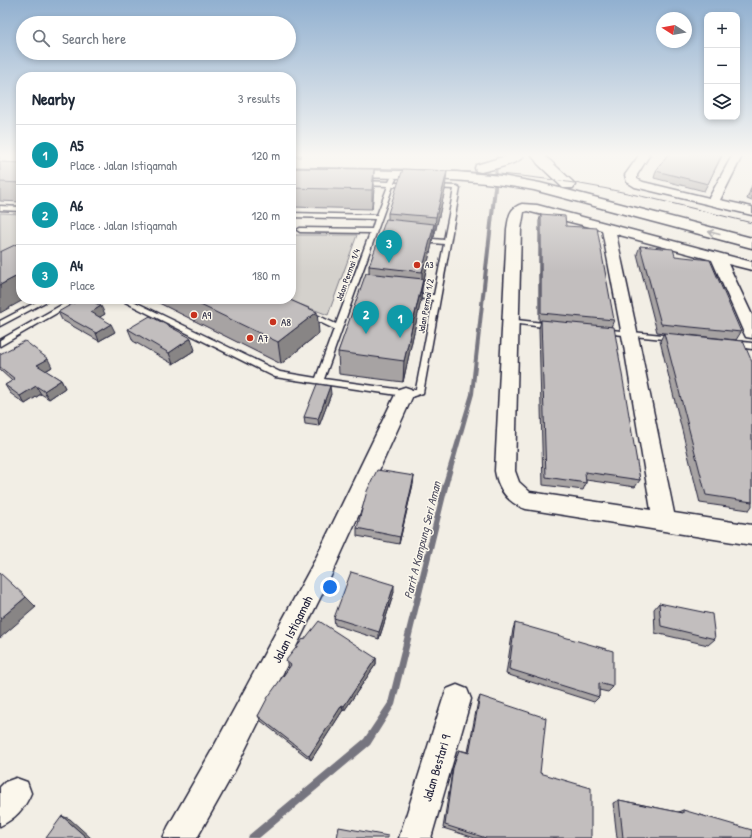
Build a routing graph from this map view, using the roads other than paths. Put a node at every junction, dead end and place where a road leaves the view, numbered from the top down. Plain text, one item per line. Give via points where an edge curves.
1 (388, 193) edge
2 (456, 193) edge
3 (575, 193) edge
4 (601, 193) edge
5 (674, 193) edge
6 (718, 193) edge
7 (713, 202) junction
8 (0, 208) edge
9 (16, 209) edge
10 (752, 211) edge
11 (296, 215) edge
12 (379, 218) junction
13 (608, 228) junction
14 (300, 230) dead end
15 (752, 230) edge
16 (375, 234) junction
17 (417, 239) edge
18 (447, 242) junction
19 (752, 243) edge
20 (718, 257) junction
21 (752, 266) edge
22 (399, 294) edge
23 (437, 298) junction
24 (38, 304) edge
25 (68, 304) edge
26 (132, 304) edge
27 (298, 310) edge
28 (511, 321) junction
29 (0, 324) edge
30 (559, 326) edge
31 (339, 328) junction
32 (598, 331) edge
33 (752, 333) edge
34 (630, 334) junction
35 (683, 339) edge
36 (0, 343) edge
37 (721, 343) edge
38 (752, 346) edge
39 (319, 381) junction
40 (405, 393) junction
41 (664, 522) junction
42 (752, 535) edge
43 (456, 699) dead end
44 (179, 838) edge
45 (415, 838) edge

1 - 12 lane, Jalan Permai 1/4
2 - 18 lane, Jalan Permai 1/2
19 -> 3 main road
4 - 15 main road
5 - 7 street
6 - 7 street
7 - 10 street
8 - 9 lane
11 - 12 lane
12 - 16 lane, Jalan Permai 1/4
13 - 20 street
13 - 28 street via 534,208 518,209 514,229
13 - 34 street
14 - 16 lane
16 - 31 lane, Jalan Permai 1/4
17 - 18 lane
18 - 23 lane, Jalan Permai 1/2
20 - 21 street
20 - 33 street
22 - 23 lane
23 - 40 lane, Jalan Permai 1/2 via 420,391
24 - 29 lane
25 - 36 lane
26 - 39 lane, Jalan Permai 1/2 via 278,375
27 - 31 lane
28 - 30 lane
28 - 41 street via 505,471 506,480 516,494 526,500
31 - 39 lane, Jalan Permai 1/4
32 - 34 lane
34 - 35 lane
34 - 41 street
37 - 38 lane
39 - 40 lane, Jalan Permai 1/2
40 - 44 street, Jalan Istiqamah via 319,575 223,761
41 - 42 street
43 - 45 street, Jalan Bestari 9

